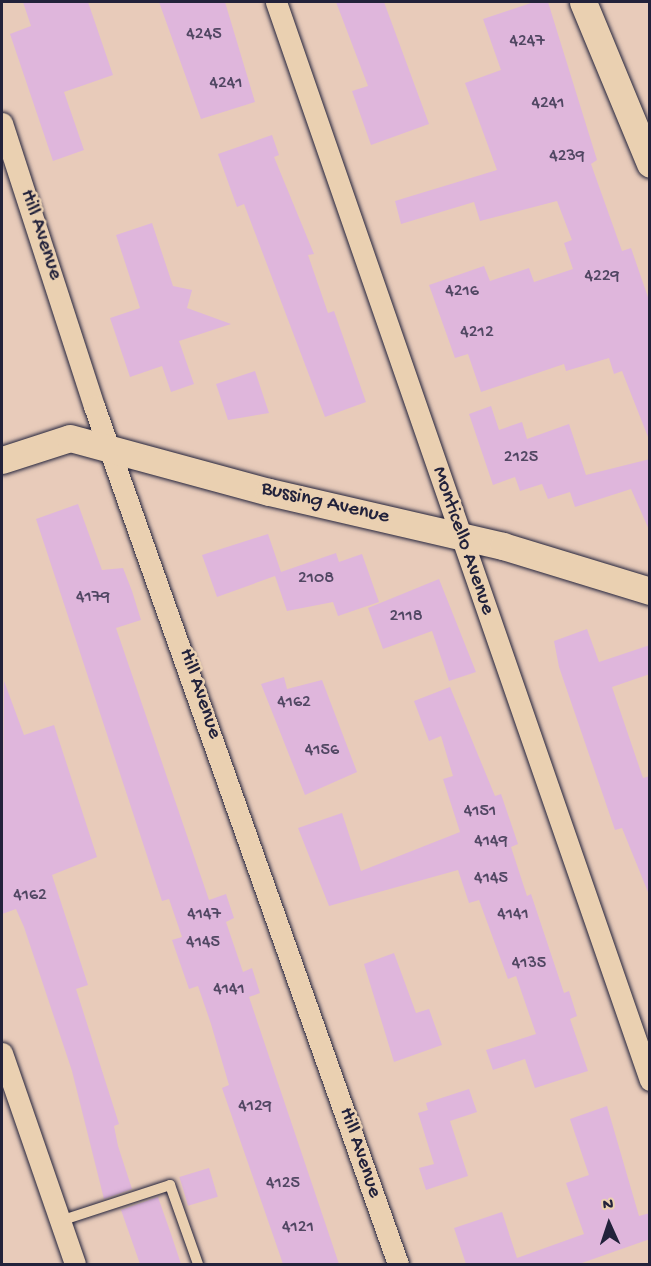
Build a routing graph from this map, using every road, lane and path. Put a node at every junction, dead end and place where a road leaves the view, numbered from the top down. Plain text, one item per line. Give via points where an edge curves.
1 (276, 2) edge
2 (583, 2) edge
3 (2, 123) edge
4 (650, 164) edge
5 (109, 448) junction
6 (2, 460) edge
7 (460, 535) junction
8 (650, 591) edge
9 (2, 1053) edge
10 (650, 1080) edge
11 (60, 1221) junction
12 (75, 1264) edge
13 (198, 1264) edge
14 (398, 1264) edge

1 - 7 street, Monticello Avenue
2 - 4 street
3 - 5 street, Hill Avenue
5 - 6 street, Bussing Avenue via 70,438
5 - 7 street, Bussing Avenue
5 - 14 street, Hill Avenue
7 - 8 street, Bussing Avenue
7 - 10 street, Monticello Avenue
9 - 11 street
11 - 12 street
11 - 13 lane via 170,1185

